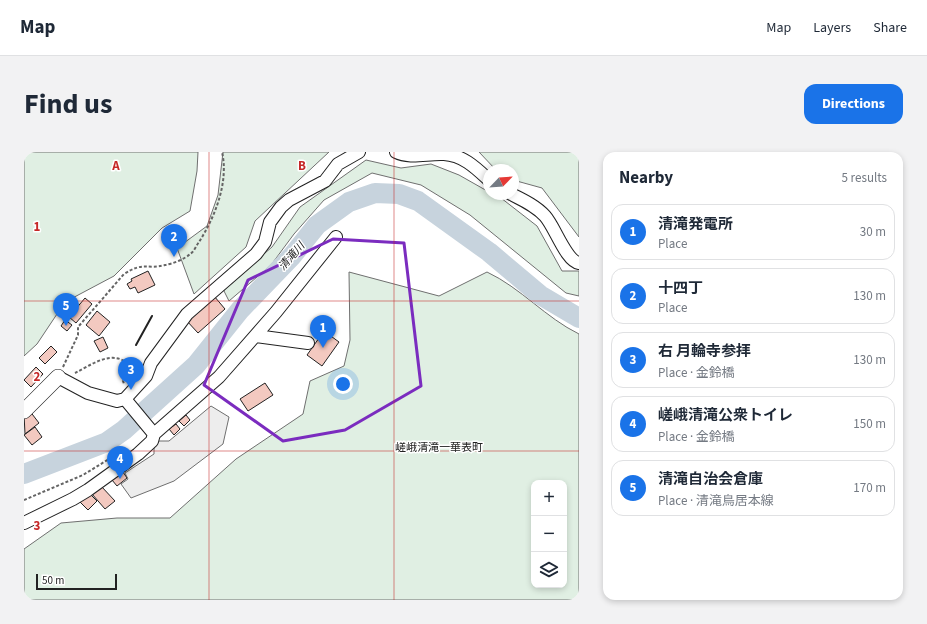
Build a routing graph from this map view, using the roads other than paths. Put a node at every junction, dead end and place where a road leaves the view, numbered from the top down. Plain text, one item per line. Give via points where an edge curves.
1 (359, 152) edge
2 (396, 152) edge
3 (483, 174) edge
4 (519, 198) edge
5 (336, 237) dead end
6 (579, 263) edge
7 (256, 336) junction
8 (308, 343) dead end
9 (61, 378) joint
10 (126, 400) junction
11 (24, 411) edge
12 (153, 433) junction
13 (24, 523) edge

1 - 10 street via 338,164 325,181 281,207 270,222 266,242 256,254 187,314 151,363 146,376
2 - 3 street via 404,156 456,156
4 - 6 street via 539,209 555,231 569,258
5 - 7 street
7 - 8 street
7 - 12 street via 219,377
9 - 10 street via 88,393 117,401
9 - 11 main road
10 - 12 street
12 - 13 street via 152,441 138,454 88,490 73,500

